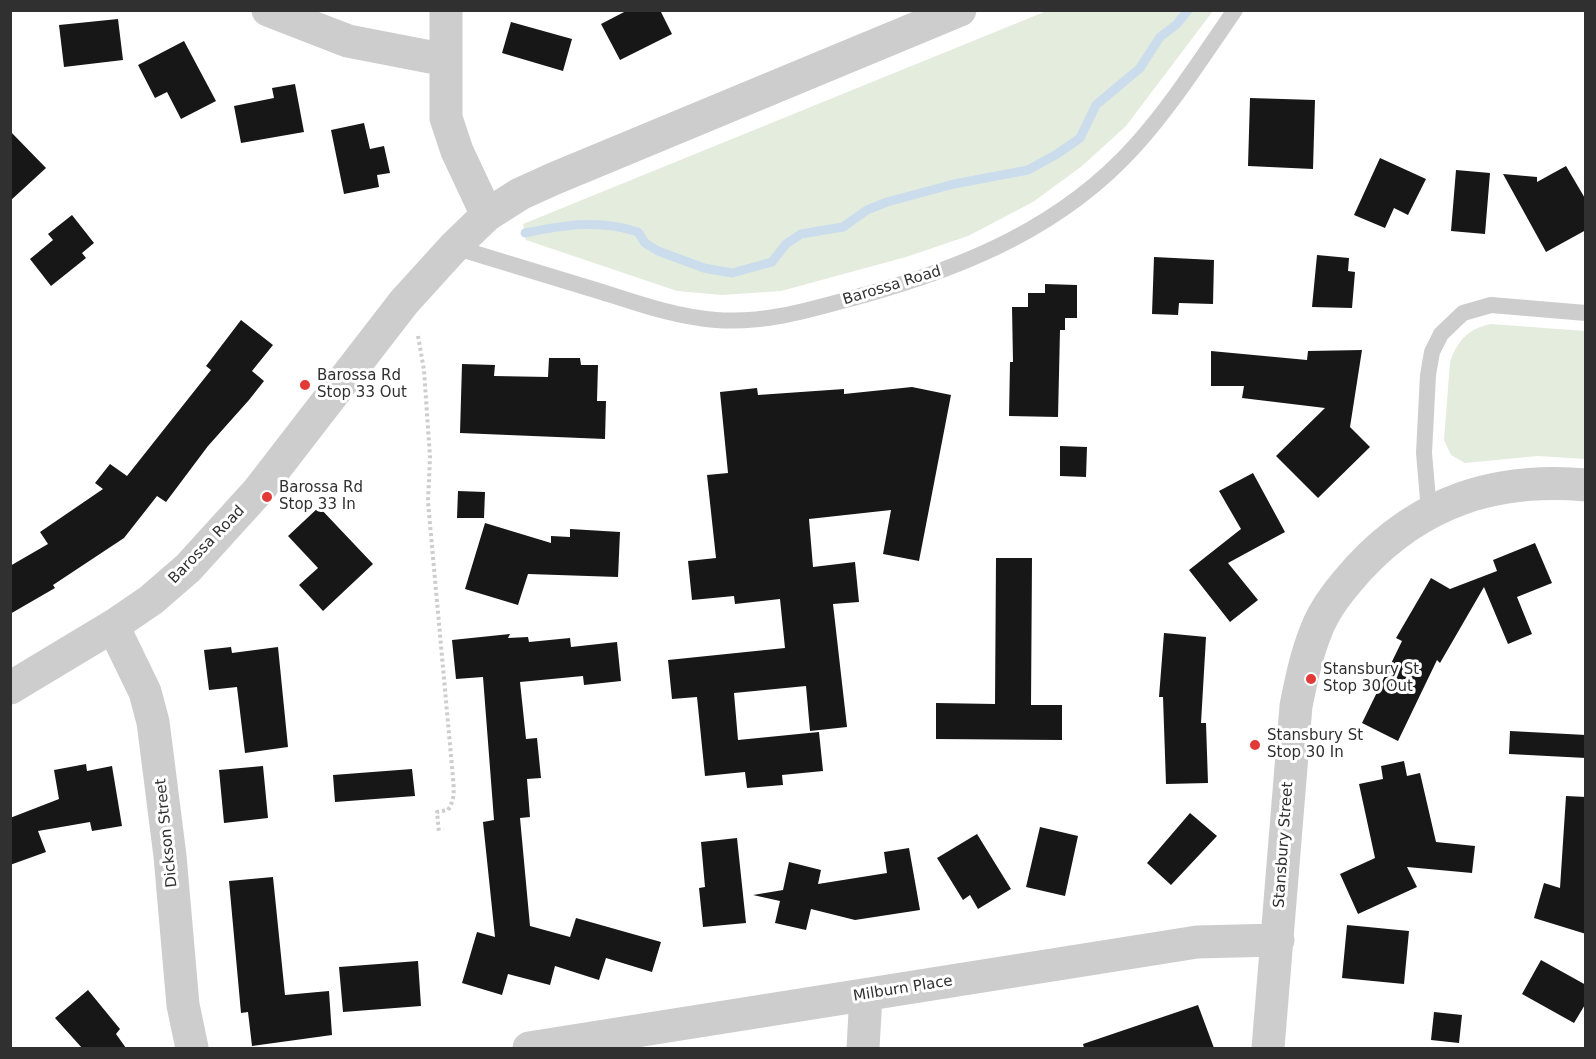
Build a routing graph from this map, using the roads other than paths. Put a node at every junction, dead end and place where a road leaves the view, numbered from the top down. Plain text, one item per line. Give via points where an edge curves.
1 (268, 10) edge
2 (447, 10) edge
3 (960, 10) edge
4 (1235, 10) edge
5 (446, 60) junction
6 (487, 215) junction
7 (454, 247) junction
8 (1586, 313) edge
9 (1586, 485) edge
10 (1429, 511) junction
11 (113, 626) junction
12 (10, 688) edge
13 (1278, 940) junction
14 (866, 995) junction
15 (192, 1048) edge
16 (530, 1048) edge
17 (863, 1048) edge
18 (1268, 1048) edge

1 - 5 street via 348,41
2 - 5 street
3 - 6 street, Barossa Road via 553,178
4 - 7 lane, Barossa Road via 1154,123 1108,174 1035,228 1001,247 904,284 787,315 717,320 660,310
5 - 6 street via 446,118 456,151
6 - 7 street, Barossa Road
7 - 11 street, Barossa Road via 404,302 226,528 188,568
8 - 10 lane via 1491,305 1463,313 1441,334 1432,352 1428,386 1424,453
9 - 10 street, Stansbury Street via 1537,483 1503,488
10 - 13 street, Stansbury Street via 1398,531 1368,559 1339,590 1316,629 1296,706
11 - 12 street, Barossa Road
11 - 15 street, Dickson Street via 145,692 153,722 183,1005
13 - 14 street, Milburn Place via 1197,942
13 - 18 street, Stansbury Street
14 - 16 street, Milburn Place
14 - 17 street

